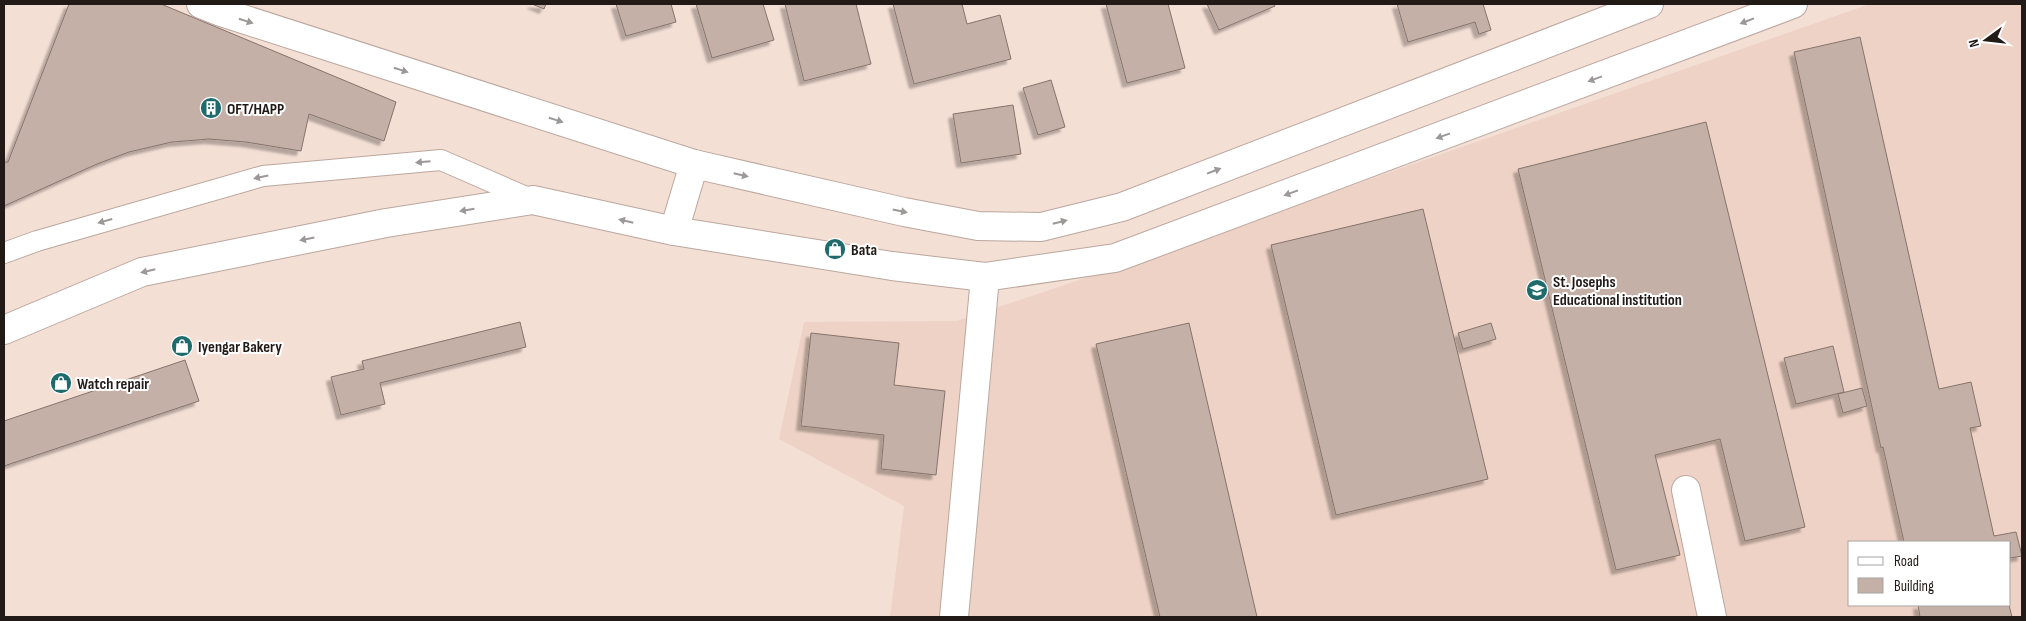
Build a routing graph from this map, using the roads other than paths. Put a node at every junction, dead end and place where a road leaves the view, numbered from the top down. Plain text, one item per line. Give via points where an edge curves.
1 (201, 4) edge
2 (1649, 4) edge
3 (1793, 4) edge
4 (694, 164) junction
5 (533, 200) junction
6 (674, 231) junction
7 (4, 253) edge
8 (985, 277) junction
9 (4, 330) edge
10 (1686, 490) dead end
11 (954, 617) edge
12 (1712, 617) edge

1 -> 4 main road
4 -> 2 main road via 978,226 1041,227 1122,207
3 -> 8 main road via 1115,258
4 - 6 main road
6 -> 5 main road
5 -> 7 lane via 441,160 263,176
5 -> 9 main road via 386,223 142,272
6 - 8 main road via 892,266
8 - 11 main road
10 - 12 main road

